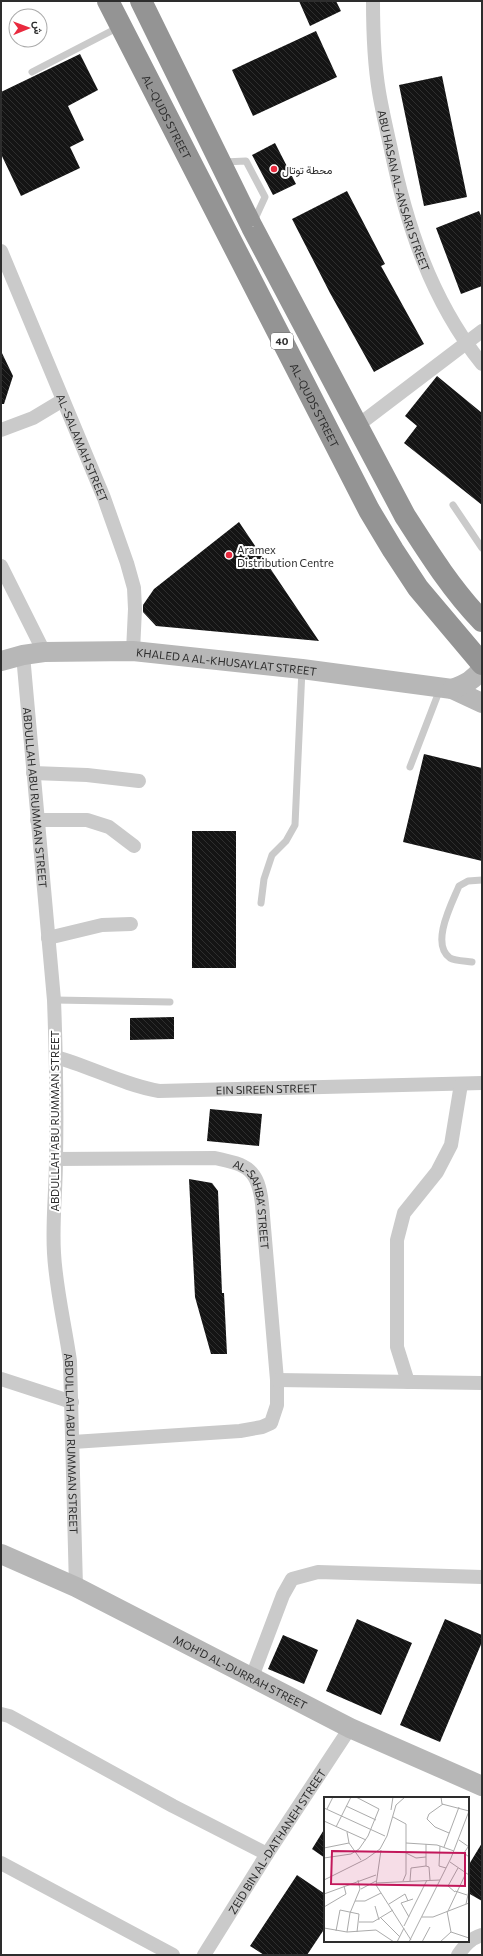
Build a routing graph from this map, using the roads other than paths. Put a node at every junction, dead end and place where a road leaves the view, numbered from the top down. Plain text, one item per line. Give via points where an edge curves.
1 (108, 1) edge
2 (141, 1) edge
3 (373, 1) edge
4 (121, 26) junction
5 (32, 72) dead end
6 (1, 251) edge
7 (482, 331) edge
8 (465, 342) junction
9 (482, 364) edge
10 (63, 400) junction
11 (357, 426) junction
12 (1, 430) edge
13 (453, 505) dead end
14 (482, 548) edge
15 (1, 566) edge
16 (482, 621) edge
17 (133, 651) junction
18 (44, 652) junction
19 (23, 654) junction
20 (1, 661) edge
21 (482, 664) edge
22 (482, 668) edge
23 (302, 669) junction
24 (446, 688) junction
25 (482, 703) edge
26 (410, 767) dead end
27 (33, 773) junction
28 (139, 780) dead end
29 (37, 820) junction
30 (134, 846) dead end
31 (482, 880) edge
32 (261, 903) dead end
33 (131, 924) dead end
34 (48, 938) junction
35 (472, 962) dead end
36 (54, 1000) junction
37 (170, 1002) dead end
38 (56, 1057) junction
39 (482, 1083) edge
40 (461, 1084) junction
41 (56, 1159) junction
42 (1, 1379) edge
43 (277, 1380) junction
44 (408, 1382) junction
45 (482, 1383) edge
46 (72, 1402) junction
47 (72, 1442) junction
48 (1, 1554) edge
49 (482, 1577) edge
50 (76, 1587) junction
51 (252, 1677) junction
52 (1, 1714) edge
53 (350, 1728) junction
54 (482, 1786) edge
55 (267, 1854) junction
56 (1, 1862) edge
57 (482, 1935) edge
58 (469, 1941) edge
59 (468, 1942) edge
60 (173, 1955) edge
61 (204, 1955) edge
62 (458, 1955) edge

1 - 4 highway, AL-QUDS STREET / 40
2 - 11 highway, 40 via 252,227
3 - 8 street, ABU HASAN AL-ANSARI STREET via 378,90 399,190 416,245 435,288
4 - 5 lane
4 - 21 highway, AL-QUDS STREET / 40 via 369,510 418,588
6 - 10 street, AL-SALAMAH STREET
7 - 8 street
8 - 9 street, ABU HASAN AL-ANSARI STREET
8 - 11 street
10 - 12 street via 33,418
10 - 17 street, AL-SALAMAH STREET via 104,498 134,588
11 - 16 highway, 40 via 409,522 471,610
13 - 14 lane
15 - 18 street
17 - 18 street, KHALED A AL-KHUSAYLAT STREET
17 - 23 street, KHALED A AL-KHUSAYLAT STREET
18 - 19 street, KHALED A AL-KHUSAYLAT STREET
19 - 20 street, KHALED A AL-KHUSAYLAT STREET
19 - 27 street, ABDULLAH ABU RUMMAN STREET
22 - 24 street, KHALED A AL-KHUSAYLAT STREET via 476,678 468,683
23 - 24 street, KHALED A AL-KHUSAYLAT STREET
23 - 32 lane via 295,825 286,841 272,856 264,879
24 - 25 street, KHALED A AL-KHUSAYLAT STREET
24 - 26 lane
27 - 28 street
27 - 29 street, ABDULLAH ABU RUMMAN STREET
29 - 30 street via 87,820 109,827
29 - 34 street, ABDULLAH ABU RUMMAN STREET
31 - 35 lane via 468,881 459,886 441,941 445,953 451,959
33 - 34 street via 102,925
34 - 36 street, ABDULLAH ABU RUMMAN STREET
36 - 37 lane
36 - 38 street, ABDULLAH ABU RUMMAN STREET
38 - 40 street, EIN SIREEN STREET via 140,1088 159,1091
38 - 41 street, ABDULLAH ABU RUMMAN STREET
39 - 40 street, EIN SIREEN STREET
40 - 44 street via 451,1145 437,1172 404,1213 397,1240 397,1347
41 - 43 street, AL-SAHBA‘ STREET via 215,1158 236,1162 252,1172 260,1186
41 - 46 street, ABDULLAH ABU RUMMAN STREET via 54,1252 60,1310 70,1361
42 - 46 street
43 - 44 street
43 - 47 street, AL-SAHBA‘ STREET via 277,1405 271,1423 262,1427 240,1431
44 - 45 street
46 - 47 street, ABDULLAH ABU RUMMAN STREET
47 - 50 street, ABDULLAH ABU RUMMAN STREET
48 - 50 street, MOH'D AL-DURRAH STREET
49 - 51 street via 318,1572 292,1579 283,1595
50 - 51 street, MOH'D AL-DURRAH STREET
51 - 53 street, MOH'D AL-DURRAH STREET
52 - 55 street
53 - 54 street, MOH'D AL-DURRAH STREET
53 - 55 street, ZEID BIN AL-DATHANEH STREET
55 - 61 street, ZEID BIN AL-DATHANEH STREET
56 - 60 street
57 - 58 street
59 - 62 street

